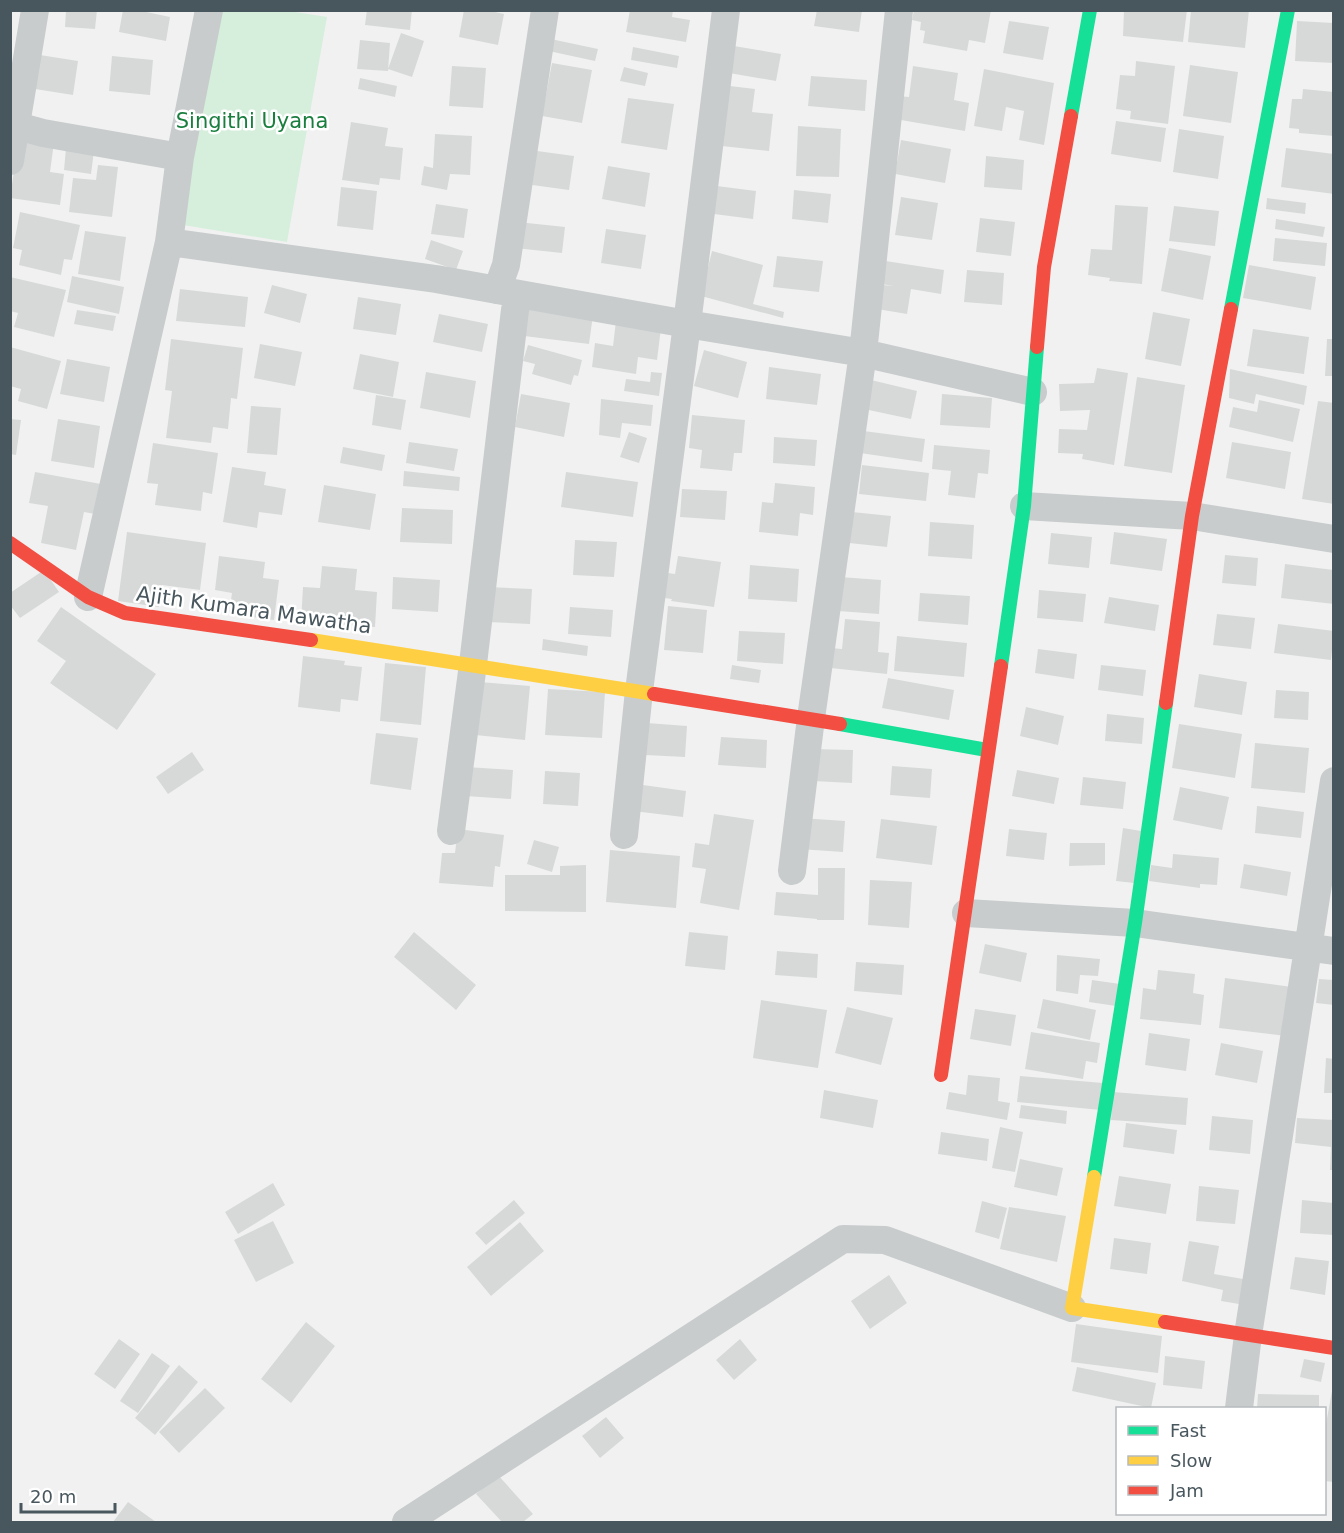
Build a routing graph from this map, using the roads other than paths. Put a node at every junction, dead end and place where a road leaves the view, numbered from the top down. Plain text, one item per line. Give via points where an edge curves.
1 (35, 10) edge
2 (209, 10) edge
3 (546, 10) edge
4 (726, 10) edge
5 (899, 10) edge
6 (1090, 10) edge
7 (1288, 10) edge
8 (14, 125) edge
9 (180, 157) junction
10 (10, 161) edge
11 (169, 242) junction
12 (508, 292) junction
13 (687, 324) junction
14 (863, 353) junction
15 (1033, 392) junction
16 (1024, 506) junction
17 (1192, 516) junction
18 (1334, 539) edge
19 (10, 543) edge
20 (88, 597) junction
21 (473, 664) junction
22 (639, 691) junction
23 (811, 718) junction
24 (987, 750) junction
25 (1334, 781) edge
26 (451, 831) dead end
27 (624, 835) dead end
28 (792, 871) dead end
29 (966, 913) junction
30 (1135, 923) junction
31 (1320, 950) edge
32 (941, 1075) dead end
33 (1072, 1308) junction
34 (1248, 1335) junction
35 (1334, 1348) edge
36 (1239, 1407) edge
37 (406, 1522) edge

1 - 8 street
2 - 9 street
3 - 12 street via 506,266
4 - 13 street
5 - 14 street
6 - 15 street via 1044,267
7 - 17 street
8 - 9 street
8 - 10 street
9 - 11 street
11 - 12 street
11 - 20 street
12 - 13 street
12 - 21 street via 515,310
13 - 14 street
13 - 22 street
14 - 15 street
14 - 23 street
15 - 16 street
16 - 17 street
16 - 24 street
17 - 18 street
17 - 30 street
19 - 20 street, Ajith Kumara Mawatha
20 - 21 street, Ajith Kumara Mawatha via 125,613
21 - 22 street, Ajith Kumara Mawatha
21 - 26 street
22 - 23 street, Ajith Kumara Mawatha
22 - 27 street
23 - 24 street, Ajith Kumara Mawatha
23 - 28 street
24 - 29 street
25 - 31 street
29 - 30 street
29 - 32 street
30 - 31 street
30 - 33 street
31 - 34 street
33 - 34 street
33 - 37 street via 885,1240 843,1239
34 - 35 street
34 - 36 street

